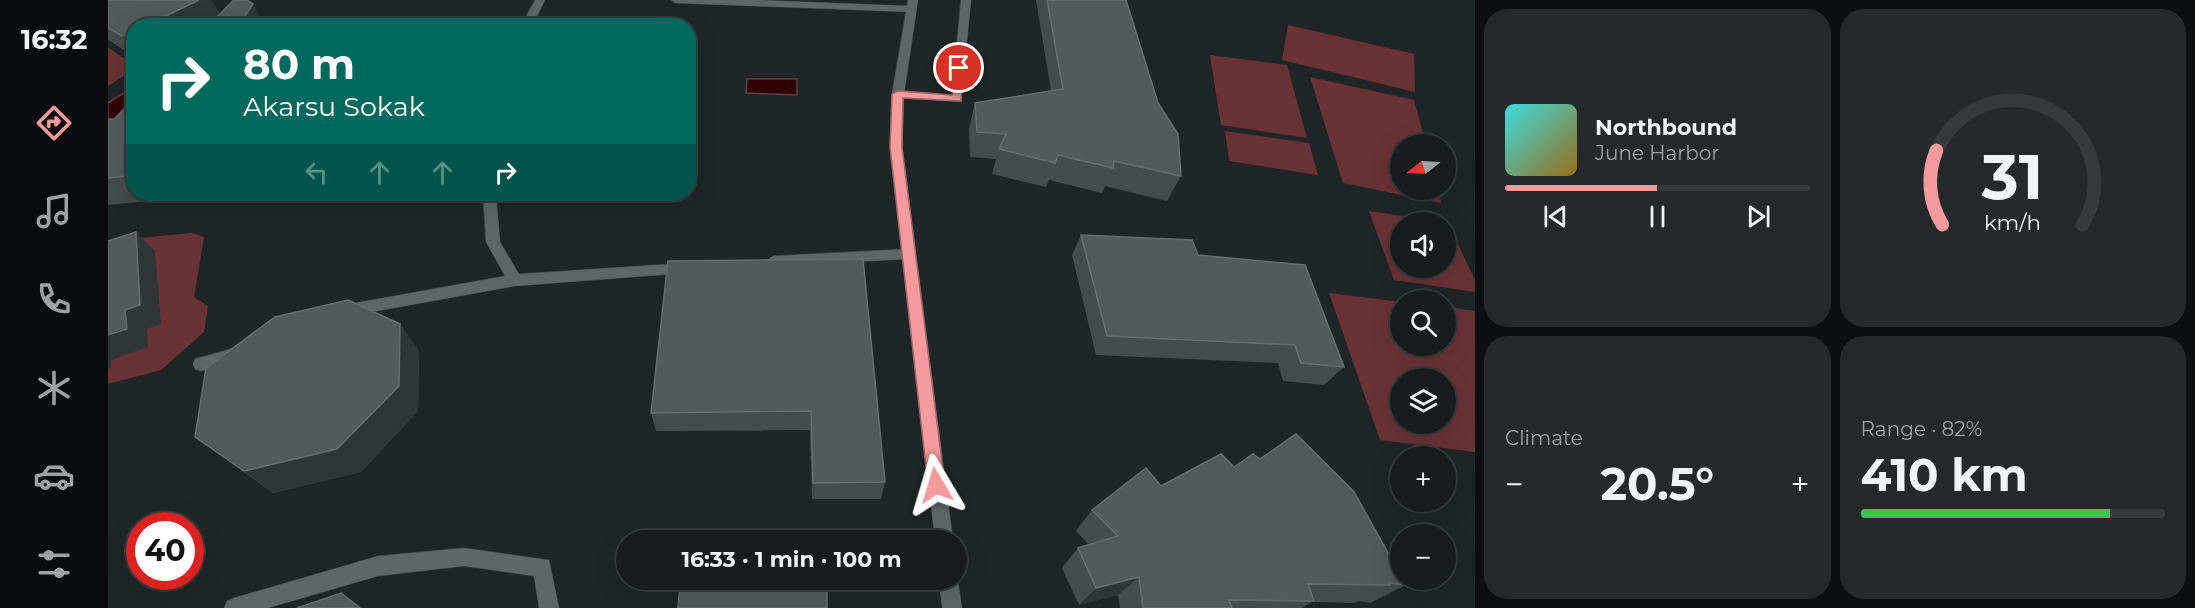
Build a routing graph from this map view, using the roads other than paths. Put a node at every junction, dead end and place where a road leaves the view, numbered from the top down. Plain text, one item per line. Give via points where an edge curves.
1 (540, 0) edge
2 (676, 0) edge
3 (966, 0) edge
4 (911, 4) edge
5 (530, 18) edge
6 (898, 94) junction
7 (490, 201) edge
8 (908, 254) junction
9 (762, 262) edge
10 (703, 266) edge
11 (515, 280) junction
12 (333, 313) edge
13 (250, 350) edge
14 (201, 364) dead end
15 (943, 530) edge
16 (950, 590) edge
17 (234, 608) edge
18 (549, 608) edge
19 (952, 608) edge

1 - 5 street
2 - 4 street
3 - 6 street via 957,99
4 - 6 street
6 - 8 street via 896,147
7 - 11 street via 493,242
8 - 9 street
8 - 15 street
10 - 11 street
11 - 12 street
13 - 14 street
16 - 19 street
17 - 18 street via 378,566 464,557 542,567

